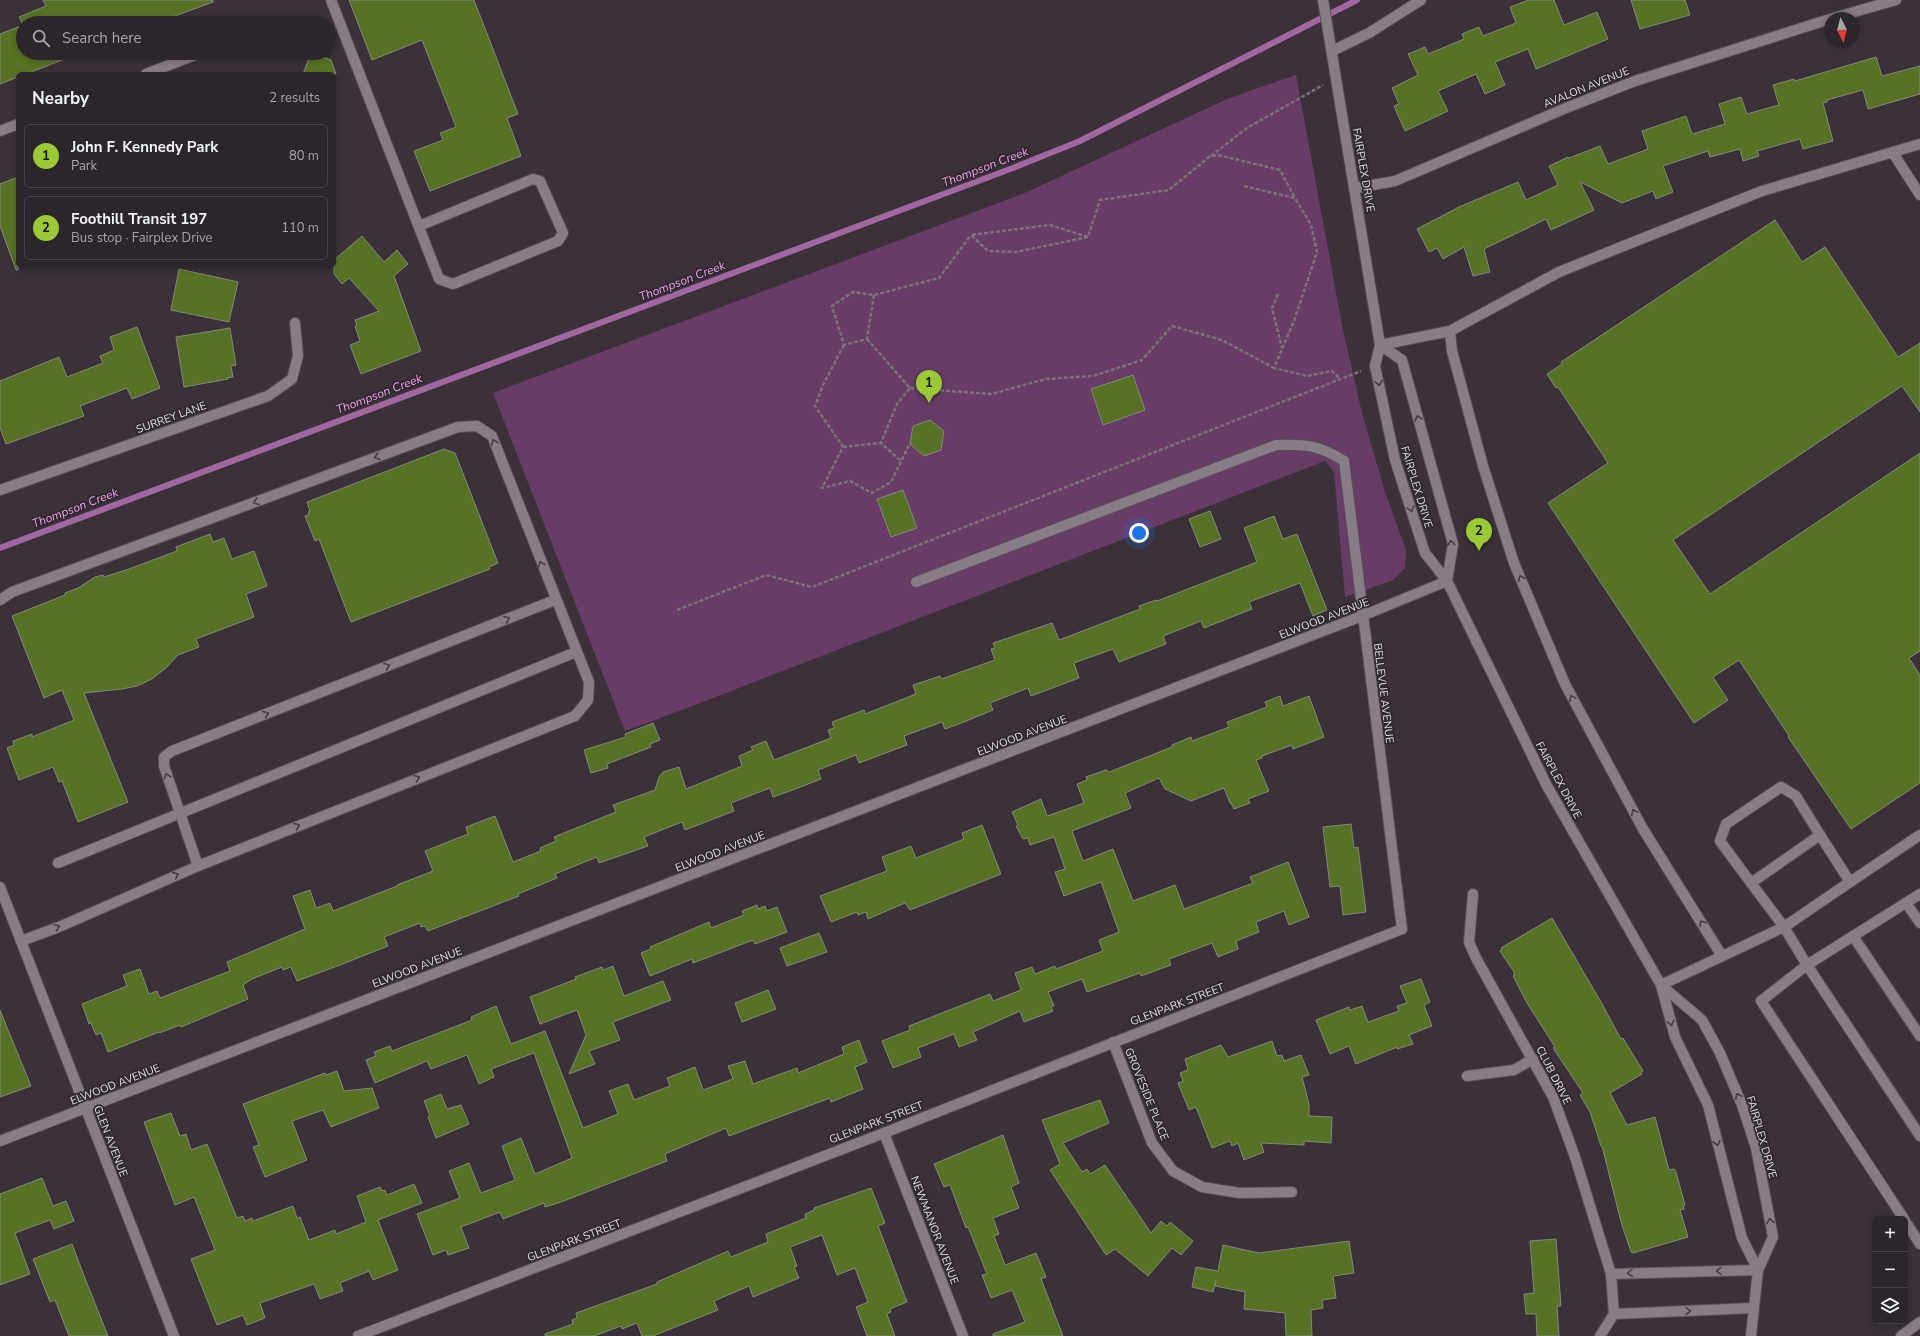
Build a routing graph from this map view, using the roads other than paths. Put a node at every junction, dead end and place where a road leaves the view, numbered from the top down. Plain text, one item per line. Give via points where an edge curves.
1 (331, 0) edge
2 (1323, 0) edge
3 (1421, 0) edge
4 (1896, 0) edge
5 (1853, 12) edge
6 (1824, 20) edge
7 (1332, 51) junction
8 (182, 60) edge
9 (151, 72) edge
10 (16, 125) edge
11 (0, 131) edge
12 (1920, 144) edge
13 (1893, 153) junction
14 (1356, 188) junction
15 (1920, 195) edge
16 (418, 226) junction
17 (295, 323) dead end
18 (1450, 331) junction
19 (1380, 345) junction
20 (0, 490) edge
21 (1447, 581) junction
22 (916, 582) dead end
23 (0, 600) edge
24 (555, 600) junction
25 (1362, 616) junction
26 (576, 652) junction
27 (178, 813) junction
28 (1820, 835) junction
29 (1920, 835) edge
30 (58, 863) dead end
31 (198, 866) junction
32 (1850, 882) junction
33 (1751, 883) junction
34 (0, 887) edge
35 (1473, 894) dead end
36 (1920, 894) edge
37 (1906, 903) junction
38 (1920, 923) edge
39 (1784, 927) junction
40 (1402, 929) joint
41 (1853, 936) junction
42 (21, 941) junction
43 (1722, 956) junction
44 (1807, 965) junction
45 (1661, 985) junction
46 (1920, 1036) edge
47 (1114, 1042) junction
48 (1533, 1059) junction
49 (1467, 1076) dead end
50 (85, 1108) junction
51 (884, 1132) junction
52 (1920, 1136) edge
53 (0, 1142) edge
54 (1292, 1192) dead end
55 (1901, 1216) edge
56 (1908, 1226) edge
57 (1920, 1244) edge
58 (1758, 1270) junction
59 (1611, 1274) junction
60 (1754, 1308) junction
61 (1614, 1314) junction
62 (1920, 1322) edge
63 (174, 1336) edge
64 (358, 1336) edge
65 (963, 1336) edge
66 (1600, 1336) edge
67 (1751, 1336) edge
68 (1902, 1336) edge

1 - 16 street
2 - 7 street, FAIRPLEX DRIVE
3 - 7 street via 1369,33
4 - 5 street, AVALON AVENUE
6 - 14 street, AVALON AVENUE via 1635,81 1395,181
7 - 14 street, FAIRPLEX DRIVE
8 - 9 street
10 - 11 street
12 - 13 street
13 - 15 street
13 - 18 street via 1762,191 1626,245 1559,272
14 - 19 street, FAIRPLEX DRIVE
16 - 16 street via 439,279 453,284 558,241 563,233 540,180 533,179
17 - 20 street, SURREY LANE via 298,356 292,379 268,396
18 - 19 street
43 -> 18 street via 1643,829 1565,684 1514,563 1485,474 1452,351
19 -> 21 street, FAIRPLEX DRIVE via 1375,366 1395,460 1425,553
21 -> 19 street, FAIRPLEX DRIVE via 1453,544 1402,360
21 - 25 street, ELWOOD AVENUE
21 - 45 street, FAIRPLEX DRIVE via 1547,786
22 - 25 street, BELLEVUE AVENUE via 1276,445 1314,446 1329,451 1344,461
24 -> 23 street via 492,436 477,426 458,427 12,592
24 - 26 street
27 -> 24 street via 164,766 164,757 172,751
25 - 40 street, BELLEVUE AVENUE
25 - 50 street, ELWOOD AVENUE
26 - 27 street
31 -> 26 street via 574,716 588,700 589,682
27 - 30 street
27 - 31 street
28 - 32 street
28 - 33 street
28 - 33 street via 1796,796 1780,787 1726,824 1720,841
29 - 32 street
42 -> 31 street
32 - 39 street
33 - 39 street
34 - 42 street, GLEN AVENUE
35 - 48 street, CLUB DRIVE via 1469,942
36 - 37 street
37 - 38 street
37 - 41 street
39 - 43 street
39 - 44 street
40 - 47 street, GLENPARK STREET
41 - 44 street
41 - 46 street
42 - 50 street, GLEN AVENUE
43 - 45 street
44 - 52 street
44 - 55 street via 1761,1001
45 -> 58 street, FAIRPLEX DRIVE via 1675,1037 1708,1105 1742,1238
58 -> 45 street, FAIRPLEX DRIVE via 1773,1237 1756,1148 1742,1105 1720,1053 1702,1020
47 - 51 street, GLENPARK STREET
47 - 54 street, GROVESIDE PLACE via 1152,1143 1173,1171 1202,1187 1240,1193
48 - 49 street via 1514,1070
48 - 59 street, CLUB DRIVE via 1553,1096 1576,1157
50 - 53 street, ELWOOD AVENUE
50 - 63 street, GLEN AVENUE
51 - 64 street, GLENPARK STREET
51 - 65 street, NEWMANOR AVENUE
56 - 57 street
58 -> 59 street
58 - 60 street, FAIRPLEX DRIVE
59 - 61 street, CLUB DRIVE
61 -> 60 street
60 - 67 street, FAIRPLEX DRIVE
61 - 66 street
62 - 68 street

